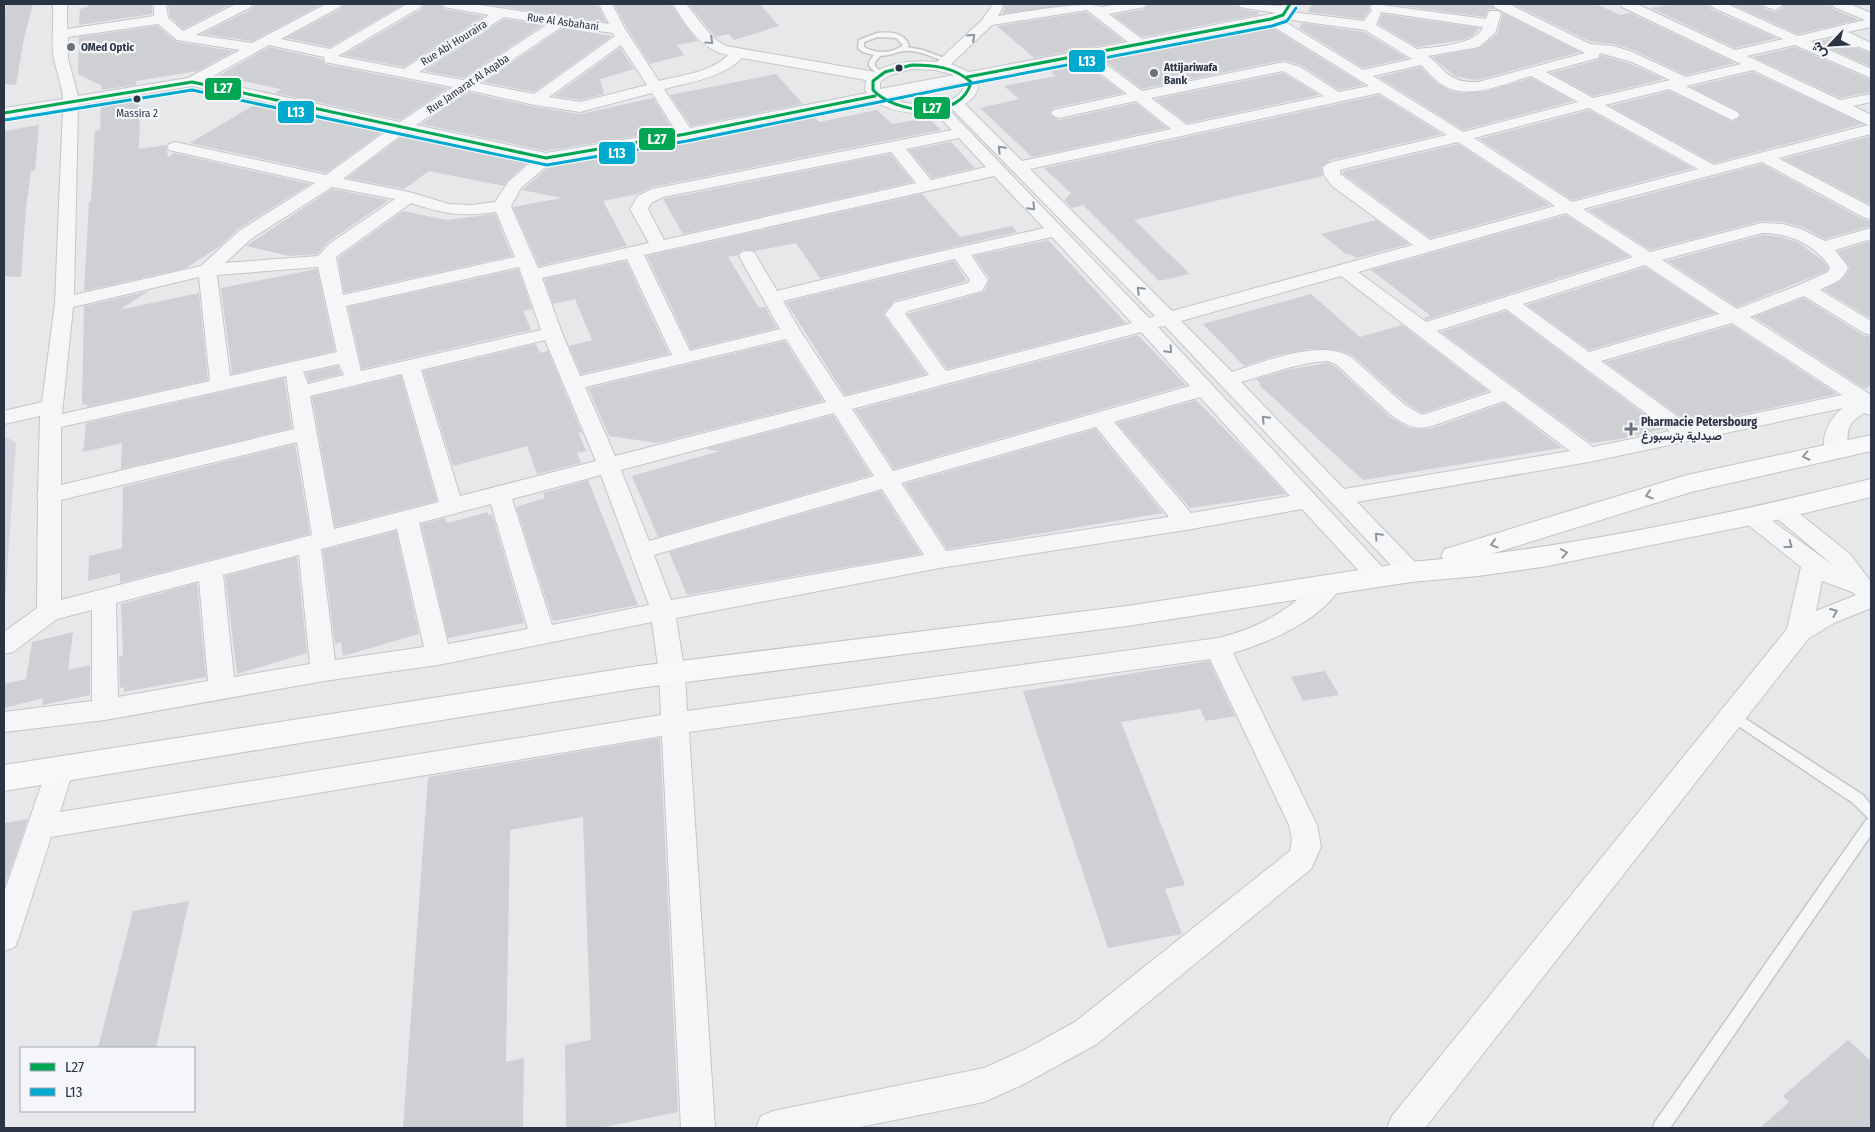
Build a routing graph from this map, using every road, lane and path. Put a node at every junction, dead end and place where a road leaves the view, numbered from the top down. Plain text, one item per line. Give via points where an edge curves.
1 (60, 4) edge
2 (160, 4) edge
3 (246, 4) edge
4 (336, 4) edge
5 (416, 4) edge
6 (449, 4) edge
7 (606, 4) edge
8 (679, 4) edge
9 (998, 4) edge
10 (1140, 4) edge
11 (1245, 4) edge
12 (1498, 4) edge
13 (1627, 4) edge
14 (1717, 4) edge
15 (1838, 4) edge
16 (1378, 5) edge
17 (1092, 7) edge
18 (502, 12) junction
19 (1283, 12) edge
20 (1869, 17) edge
21 (160, 19) junction
22 (560, 22) junction
23 (988, 22) junction
24 (1491, 24) junction
25 (1369, 26) junction
26 (1833, 31) junction
27 (620, 33) junction
28 (59, 34) junction
29 (182, 37) junction
30 (1794, 40) junction
31 (261, 45) junction
32 (1141, 45) junction
33 (904, 48) junction
34 (1587, 48) junction
35 (1871, 48) edge
36 (332, 54) junction
37 (738, 54) junction
38 (878, 54) junction
39 (1085, 55) junction
40 (1733, 55) junction
41 (1419, 57) junction
42 (944, 63) junction
43 (1755, 65) junction
44 (1533, 71) junction
45 (406, 74) junction
46 (1871, 74) edge
47 (1360, 75) junction
48 (879, 76) junction
49 (967, 77) junction
50 (192, 82) junction
51 (1679, 84) junction
52 (465, 86) junction
53 (656, 86) junction
54 (1380, 88) junction
55 (876, 96) junction
56 (1138, 97) junction
57 (1337, 98) junction
58 (1871, 98) edge
59 (535, 100) junction
60 (71, 102) junction
61 (1592, 103) junction
62 (1839, 105) junction
63 (947, 106) junction
64 (4, 113) edge
65 (1058, 114) dead end
66 (1732, 115) dead end
67 (1871, 121) edge
68 (401, 128) junction
69 (1871, 129) edge
70 (1184, 131) junction
71 (962, 133) junction
72 (686, 134) junction
73 (1460, 138) junction
74 (895, 146) junction
75 (175, 147) dead end
76 (1764, 157) junction
77 (546, 158) junction
78 (1018, 167) junction
79 (997, 170) junction
80 (1713, 171) junction
81 (329, 182) junction
82 (927, 186) junction
83 (409, 197) junction
84 (502, 206) junction
85 (1566, 208) junction
86 (1871, 214) edge
87 (1055, 231) junction
88 (1871, 233) edge
89 (659, 246) junction
90 (1426, 246) junction
91 (1822, 248) junction
92 (633, 252) junction
93 (960, 253) junction
94 (748, 256) dead end
95 (1646, 259) junction
96 (326, 260) junction
97 (528, 268) junction
98 (208, 270) junction
99 (1344, 270) junction
100 (1807, 290) junction
101 (772, 298) junction
102 (64, 303) junction
103 (335, 303) junction
104 (1510, 303) junction
105 (1734, 316) junction
106 (1168, 318) junction
107 (1145, 325) junction
108 (1424, 329) junction
109 (1871, 329) edge
110 (791, 332) junction
111 (552, 333) junction
112 (347, 356) junction
113 (684, 358) junction
114 (1585, 359) junction
115 (410, 367) junction
116 (294, 368) junction
117 (941, 378) junction
118 (354, 380) junction
119 (1228, 380) junction
120 (221, 384) junction
121 (575, 384) junction
122 (1204, 388) junction
123 (299, 392) junction
124 (1508, 392) junction
125 (1868, 402) edge
126 (840, 406) junction
127 (50, 415) junction
128 (4, 417) edge
129 (1100, 418) junction
130 (306, 434) junction
131 (1688, 434) junction
132 (1871, 443) edge
133 (1835, 450) junction
134 (1589, 455) junction
135 (608, 466) junction
136 (888, 478) junction
137 (1708, 479) junction
138 (1871, 488) edge
139 (499, 494) junction
140 (48, 496) junction
141 (1340, 497) junction
142 (1306, 501) junction
143 (452, 506) junction
144 (1780, 510) junction
145 (1747, 516) junction
146 (406, 518) junction
147 (1186, 522) junction
148 (316, 542) junction
149 (641, 551) junction
150 (940, 560) junction
151 (1814, 564) junction
152 (210, 570) junction
153 (1411, 572) junction
154 (1379, 578) junction
155 (1330, 585) junction
156 (1867, 593) edge
157 (104, 597) junction
158 (663, 611) junction
159 (49, 612) junction
160 (1799, 632) junction
161 (543, 636) junction
162 (4, 644) edge
163 (1218, 648) junction
164 (438, 655) junction
165 (324, 671) junction
166 (672, 674) junction
167 (222, 690) junction
168 (105, 710) junction
169 (1732, 715) junction
170 (4, 722) edge
171 (675, 723) junction
172 (60, 768) junction
173 (4, 778) edge
174 (1871, 814) edge
175 (1871, 824) edge
176 (41, 827) junction
177 (4, 936) edge
178 (698, 1128) edge
179 (773, 1128) edge
180 (1404, 1128) edge
181 (1661, 1128) edge

1 - 28 street
2 - 21 street
3 - 29 street
4 - 31 street
5 - 36 street
6 - 18 street, Rue Al Asbahani
7 - 27 street
8 -> 37 street via 707,40 716,47
9 - 23 street
10 - 17 street
11 - 19 street
12 - 24 street
12 - 34 street
13 - 40 street
14 - 30 street
15 - 20 street
16 - 24 street
16 - 25 street
17 - 23 street
17 - 32 street
18 - 22 street, Rue Al Asbahani
18 - 45 street, Rue Abi Houraira
19 - 25 street
19 - 32 street
19 - 47 street
20 - 26 street
21 - 28 street
21 - 29 street
22 - 27 street, Rue Al Asbahani
22 - 52 street, Rue Jamarat Al Aqaba
42 -> 23 street
24 - 41 street via 1488,33 1474,44
25 - 41 street
26 - 30 street
26 - 35 street
27 - 53 street
27 - 59 street
28 - 60 street
29 - 31 street
30 - 40 street
30 - 46 street
31 - 36 street
31 - 50 street
32 - 39 street
33 - 38 lane
33 - 38 lane via 906,42 892,35 870,36 861,42 865,51
33 - 42 lane via 920,51
34 - 44 street via 1593,52 1591,57
34 - 51 street via 1618,51
36 - 45 street via 332,60
37 - 48 street
37 - 53 street via 718,69
38 - 48 lane via 872,66
39 - 49 street
39 - 56 street
40 - 43 street
41 - 44 street via 1446,81 1465,87
41 - 47 street
42 - 48 street via 898,67
42 - 49 street
43 - 51 street
43 - 62 street
44 - 61 street
45 - 52 street
47 - 54 street
48 - 55 street via 872,83
49 - 55 street
49 - 63 street via 972,88 969,94
50 - 60 street
50 - 68 street
51 - 61 street
51 - 66 street
52 - 59 street
52 - 68 street, Rue Jamarat Al Aqaba
53 - 59 street via 580,107
53 - 72 street
54 - 57 street
54 - 73 street
55 - 63 street via 889,104 913,109
55 - 72 street
56 - 57 street via 1284,66
56 - 65 street
56 - 70 street
57 - 70 street
58 - 62 street
60 - 64 street
60 - 102 street
61 - 73 street
61 - 80 street
62 - 67 street
63 - 71 street
78 -> 63 street
68 - 77 street
68 - 81 street, Rue Jamarat Al Aqaba
69 - 76 street
70 - 78 street
71 - 74 street
71 - 79 street
72 - 77 street
73 - 85 street
73 - 90 street via 1332,168 1338,182
74 - 82 street
74 - 89 street via 658,193 644,200 639,209
75 - 81 street
76 - 80 street
76 - 86 street
77 - 84 street via 507,193
106 -> 78 street
79 - 82 street
79 -> 87 street
80 - 85 street
81 - 83 street
81 - 98 street, Rue Jamarat Al Aqaba via 245,235
82 - 89 street
83 - 84 street via 448,209
83 - 96 street via 335,248
84 - 97 street
85 - 90 street
85 - 95 street
87 - 93 street
87 - 107 street
88 - 91 street
89 - 92 street
90 - 99 street
91 - 95 street via 1794,232 1769,227
91 - 100 street via 1836,260 1839,271
92 - 97 street
92 - 113 street
93 - 101 street
93 - 117 street via 979,280 975,287 900,307 895,314
94 - 101 street
95 - 104 street
95 - 105 street
96 - 98 street
96 - 103 street
97 - 103 street
97 - 111 street
98 - 102 street
98 - 120 street
99 - 106 street
99 - 108 street
100 - 105 street
100 - 109 street
101 - 110 street
102 - 127 street
103 - 112 street
104 - 108 street
104 - 114 street
105 - 114 street
105 - 125 street
106 - 107 street
106 - 119 street
107 - 117 street
107 -> 122 street
108 - 124 street
110 - 113 street
110 - 126 street
111 - 115 street
111 - 121 street
112 - 116 street
112 - 118 street
113 - 121 street
114 - 131 street
115 - 118 street
115 - 143 street
116 - 120 street
116 - 123 street
117 - 126 street
118 - 123 street
119 - 124 street via 1329,354 1344,362 1398,410 1422,422
141 -> 119 street
120 - 127 street
121 - 135 street
122 - 129 street
122 - 142 street
123 - 130 street
124 - 134 street
125 - 131 street
125 - 133 street via 1841,420 1837,427
126 - 135 street
126 - 136 street
127 - 128 street
127 - 140 street
129 - 136 street
129 - 147 street
130 - 140 street
130 - 148 street
131 - 134 street
132 - 133 main road
133 -> 137 main road
134 - 141 street
135 - 139 street
135 - 149 street
136 - 149 street
136 - 150 street
137 - 145 main road via 1710,492 1716,499 1732,512
137 -> 153 main road via 1648,495
138 - 144 main road
139 - 143 street
139 - 161 street
140 - 159 street
153 -> 141 street
142 - 147 street
142 - 154 street
143 - 146 street
144 - 145 main road
144 - 156 street via 1843,562
145 -> 151 street
153 -> 145 main road via 1542,557
146 - 148 street
146 - 164 street
147 - 150 street
148 - 152 street
148 - 165 street
149 - 158 street
150 - 158 street
151 - 156 street
151 - 160 street
152 - 157 street
152 - 167 street
153 - 154 main road
154 - 155 main road
155 - 163 street via 1310,605 1280,626
155 - 166 main road via 1127,616
160 -> 156 street
157 - 159 street
157 - 168 street
158 - 161 street
158 - 166 street
159 - 162 street
160 - 169 street
161 - 164 street
163 - 171 street
163 - 179 street via 1303,825 1307,849 1301,860 1086,1032 1025,1068 984,1085
164 - 165 street
165 - 167 street
166 - 171 street
166 - 172 main road via 629,678
167 - 168 street
168 - 170 street
169 - 174 lane via 1858,799
169 - 180 street
171 - 176 street
171 - 178 street
172 - 173 main road
172 - 176 street
175 - 181 lane
176 - 177 street

